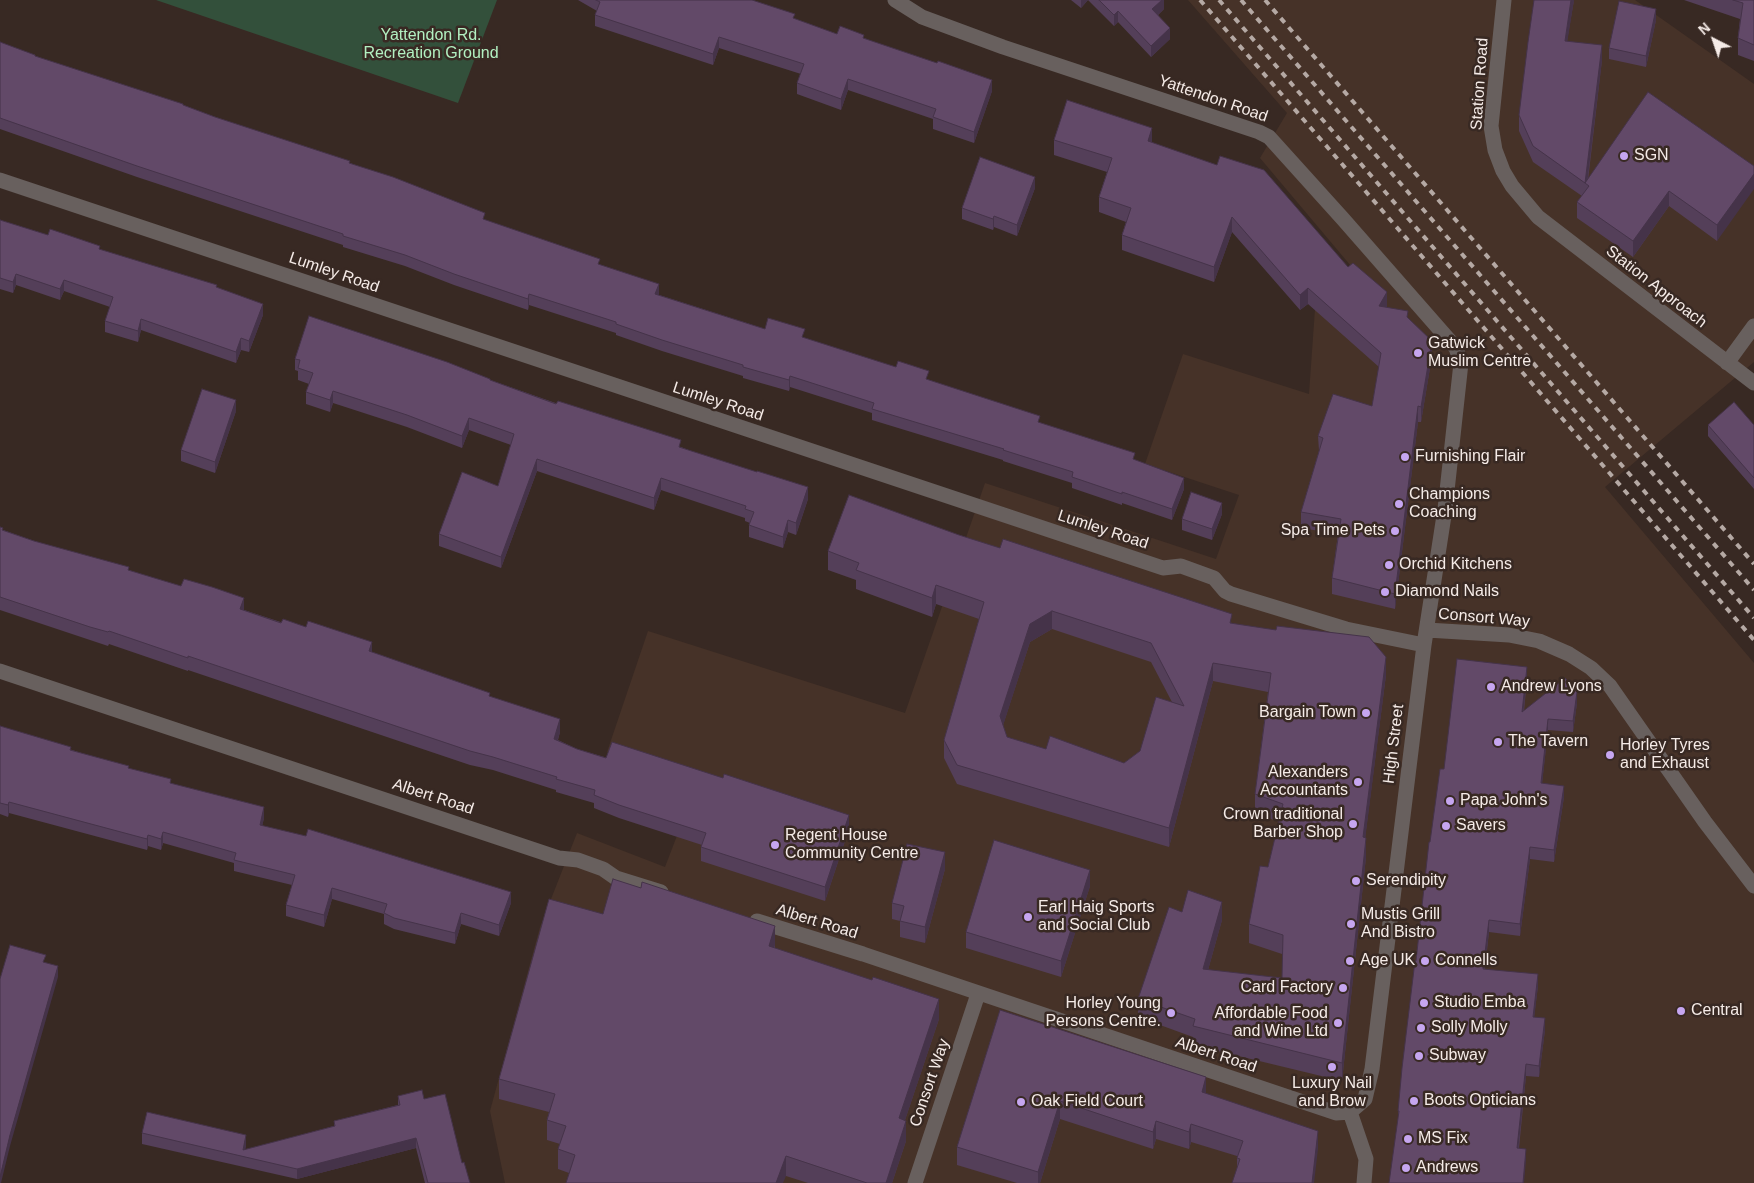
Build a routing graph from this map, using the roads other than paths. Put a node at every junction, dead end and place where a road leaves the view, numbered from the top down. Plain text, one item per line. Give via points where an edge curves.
1 (895, 0) edge
2 (1504, 0) edge
3 (0, 180) edge
4 (1538, 217) joint
5 (1754, 326) edge
6 (1728, 363) junction
7 (1754, 383) edge
8 (1459, 393) joint
9 (1426, 638) junction
10 (0, 671) edge
11 (1753, 885) edge
12 (676, 896) edge
13 (741, 917) edge
14 (978, 994) junction
15 (1350, 1112) junction
16 (915, 1183) edge
17 (1364, 1183) edge

1 - 8 street, Yattendon Road via 922,17 1269,137 1456,348 1461,363
2 - 4 street, Station Road via 1491,126 1503,171
3 - 9 street, Lumley Road via 1163,568 1181,566 1214,578 1225,591 1346,629
4 - 6 street, Station Approach
5 - 6 street
6 - 7 street, Station Approach
8 - 9 street, High Street
9 - 11 street, Consort Way via 1509,636 1539,641 1591,668 1610,686
9 - 15 street, High Street via 1372,1069 1364,1099
10 - 12 street, Albert Road via 559,858 578,860 603,869 616,878
13 - 14 street, Albert Road via 863,954
14 - 15 street, Albert Road via 1336,1113
14 - 16 street, Consort Way
15 - 17 street via 1366,1159

